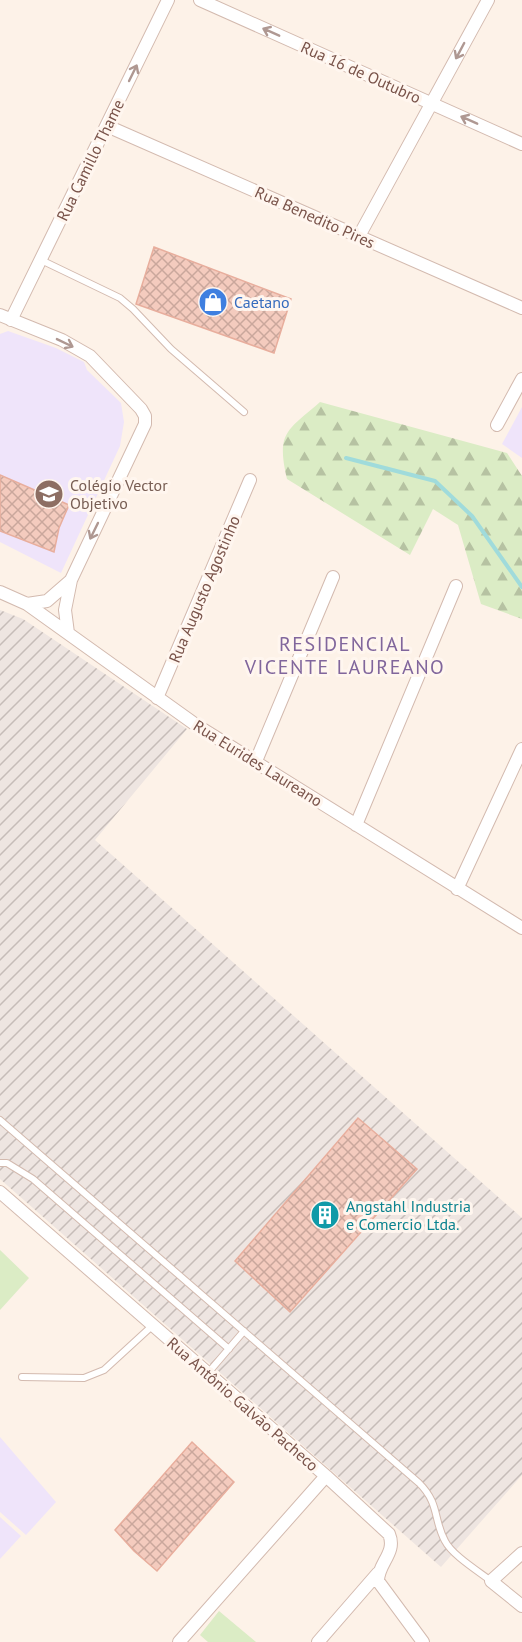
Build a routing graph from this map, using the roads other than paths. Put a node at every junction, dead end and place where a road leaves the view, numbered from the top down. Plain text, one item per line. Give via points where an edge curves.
1 (168, 0) edge
2 (200, 0) edge
3 (488, 0) edge
4 (432, 104) junction
5 (107, 126) junction
6 (522, 144) edge
7 (358, 236) junction
8 (41, 260) junction
9 (522, 308) edge
10 (6, 318) edge
11 (522, 379) edge
12 (244, 412) dead end
13 (497, 425) dead end
14 (250, 480) dead end
15 (333, 577) dead end
16 (71, 580) junction
17 (456, 586) dead end
18 (0, 592) edge
19 (27, 604) junction
20 (68, 633) junction
21 (157, 699) junction
22 (522, 749) edge
23 (256, 761) junction
24 (356, 825) junction
25 (457, 888) junction
26 (522, 928) edge
27 (0, 1120) edge
28 (0, 1162) edge
29 (0, 1192) edge
30 (153, 1325) junction
31 (244, 1331) junction
32 (229, 1349) junction
33 (208, 1373) junction
34 (22, 1377) dead end
35 (326, 1476) junction
36 (522, 1552) edge
37 (378, 1573) junction
38 (491, 1581) junction
39 (522, 1606) edge
40 (178, 1642) edge
41 (318, 1642) edge
42 (423, 1642) edge

5 -> 1 street, Rua Camillo Thame
4 -> 2 street, Rua 16 de Outubro
3 -> 4 street
6 -> 4 street, Rua 16 de Outubro
4 - 7 street
5 - 7 street, Rua Benedito Pires
5 - 8 street, Rua Camillo Thame
7 - 9 street, Rua Benedito Pires
8 - 10 street, Rua Camillo Thame
8 - 12 lane via 120,298 171,349
10 -> 16 street via 62,340 94,358 146,418
11 - 13 street
14 - 21 street, Rua Augusto Agostinho
15 - 23 street
16 - 19 street via 47,600
16 - 20 street via 65,610
17 - 24 street
18 - 19 street, Rua Eurides Laureano
19 - 20 street, Rua Eurides Laureano
20 - 21 street, Rua Eurides Laureano
21 - 23 street, Rua Eurides Laureano
22 - 25 street
23 - 24 street, Rua Eurides Laureano
24 - 25 street, Rua Eurides Laureano
25 - 26 street, Rua Eurides Laureano
27 - 31 lane
28 - 32 lane via 33,1179
29 - 30 street, Rua Antônio Galvão Pacheco
30 - 33 street, Rua Antônio Galvão Pacheco
30 - 34 lane via 104,1370 84,1378
31 - 32 lane
31 - 38 lane via 429,1492 448,1547
32 - 33 lane
33 - 35 street, Rua Antônio Galvão Pacheco
35 - 37 street, Rua Antônio Galvão Pacheco via 389,1534 390,1551
35 - 40 street
36 - 38 street
37 - 41 street, Rua Antônio Galvão Pacheco
37 - 42 street via 379,1583
38 - 39 street

